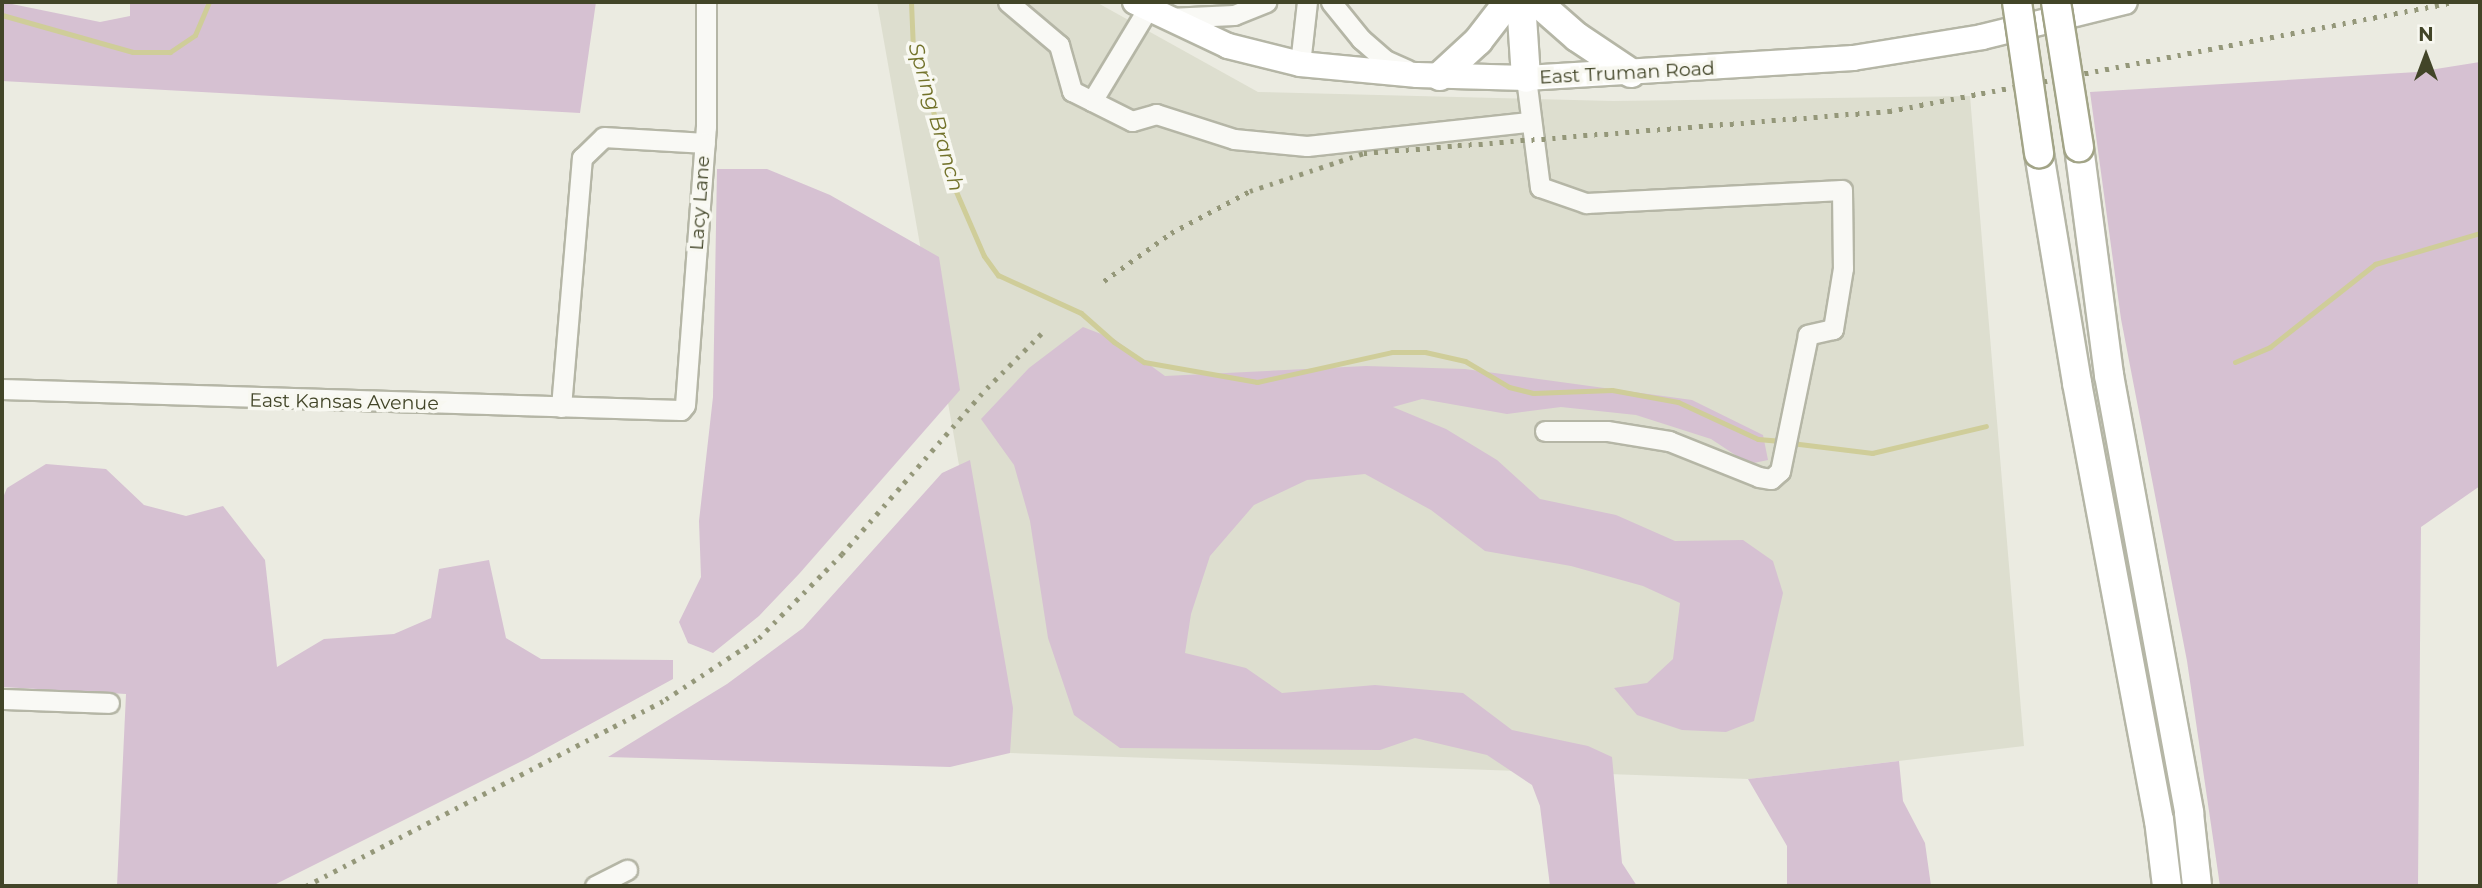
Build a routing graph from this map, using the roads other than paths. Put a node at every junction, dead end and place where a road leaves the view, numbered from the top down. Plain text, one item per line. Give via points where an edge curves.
1 (706, 2) edge
2 (1008, 2) edge
3 (1266, 2) edge
4 (1307, 2) edge
5 (1331, 2) edge
6 (1508, 2) edge
7 (1521, 2) edge
8 (1537, 2) edge
9 (2017, 2) edge
10 (2056, 2) edge
11 (2125, 2) edge
12 (1148, 10) edge
13 (1300, 64) junction
14 (1630, 73) junction
15 (1429, 76) junction
16 (1526, 78) junction
17 (1093, 102) junction
18 (1529, 122) junction
19 (705, 143) junction
20 (2, 389) edge
21 (685, 405) joint
22 (561, 407) junction
23 (1545, 431) dead end
24 (2, 699) edge
25 (109, 704) dead end
26 (627, 870) dead end
27 (595, 886) edge
28 (2167, 886) edge
29 (2197, 886) edge

1 - 19 street, Lacy Lane
2 - 17 street via 1059,45 1072,91
3 - 12 street via 1234,15
4 - 13 street
5 - 15 street via 1385,60
6 - 15 highway via 1478,41
7 - 16 highway
8 - 14 highway via 1577,37
9 - 28 highway, bridge via 2077,383 2159,820
10 - 29 highway, bridge via 2109,375 2189,813
11 - 14 main road, East Truman Road via 1982,37 1853,58
12 - 13 main road, East Truman Road via 1228,47
12 - 17 street
13 - 15 main road, East Truman Road
14 - 16 main road, East Truman Road
15 - 16 main road, East Truman Road
16 - 18 street
17 - 18 street via 1132,121 1156,114 1234,139 1307,146
18 - 23 street via 1539,187 1586,203 1842,190 1843,268 1833,329 1808,335 1780,471 1771,479 1750,475 1669,441 1607,431
19 - 21 street, Lacy Lane
19 - 22 street via 604,137 582,158
20 - 22 street, East Kansas Avenue
21 - 22 street, East Kansas Avenue via 681,410
24 - 25 street
26 - 27 street

